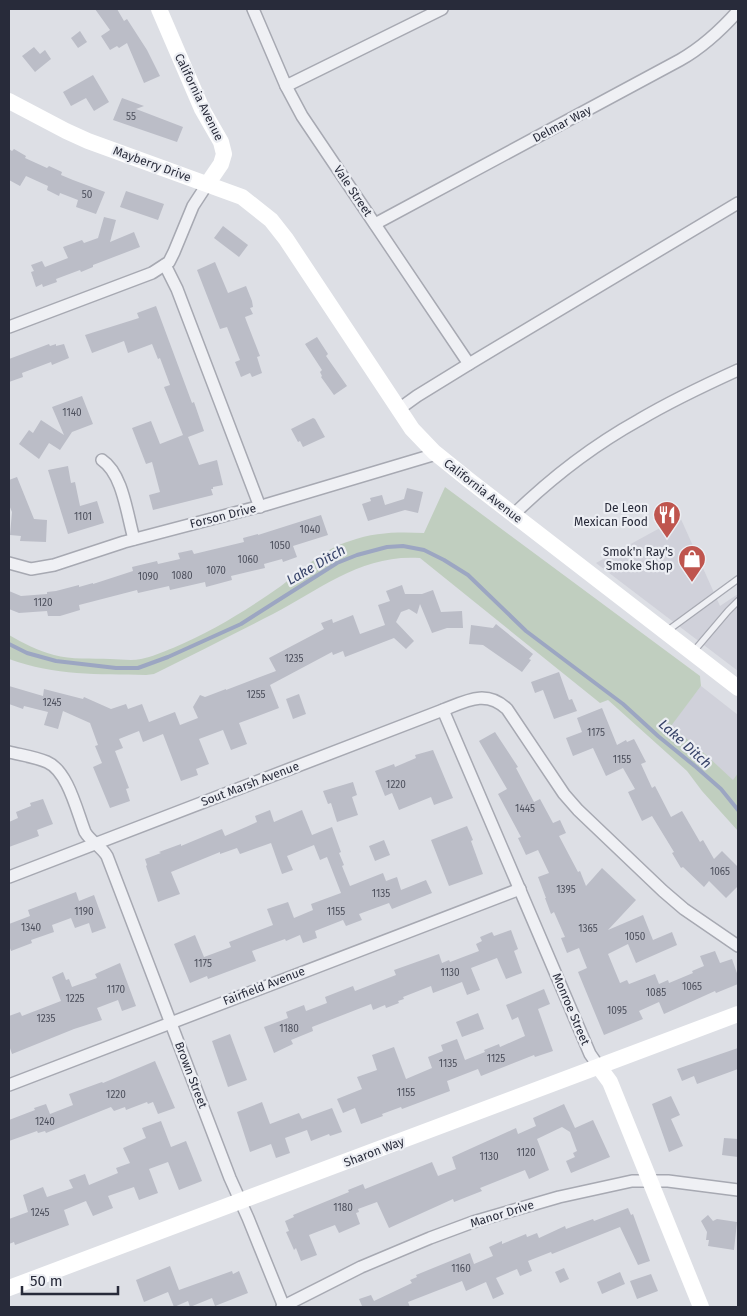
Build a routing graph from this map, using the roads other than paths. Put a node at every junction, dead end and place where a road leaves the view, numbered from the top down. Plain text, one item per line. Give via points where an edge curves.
1 (159, 9) edge
2 (253, 9) edge
3 (442, 9) edge
4 (738, 11) edge
5 (286, 86) junction
6 (9, 102) edge
7 (208, 184) junction
8 (738, 203) edge
9 (375, 224) junction
10 (286, 239) joint
11 (165, 265) junction
12 (9, 327) edge
13 (468, 364) junction
14 (738, 370) edge
15 (399, 409) junction
16 (436, 454) junction
17 (102, 460) dead end
18 (260, 507) junction
19 (513, 515) junction
20 (134, 539) junction
21 (9, 563) edge
22 (738, 579) edge
23 (738, 601) edge
24 (666, 632) junction
25 (692, 653) junction
26 (738, 688) edge
27 (443, 710) junction
28 (9, 752) edge
29 (96, 844) junction
30 (9, 877) edge
31 (520, 889) junction
32 (738, 946) edge
33 (738, 1014) edge
34 (171, 1023) junction
35 (599, 1067) junction
36 (9, 1085) edge
37 (650, 1181) junction
38 (738, 1190) edge
39 (241, 1202) junction
40 (9, 1288) edge
41 (283, 1307) edge
42 (701, 1307) edge

1 - 7 street, California Avenue via 202,110 221,142 224,154 221,164
2 - 5 street, Vale Street
3 - 5 street
4 - 9 street, Delmar Way via 695,52
5 - 9 street, Vale Street via 302,116
6 - 7 street, Mayberry Drive via 88,141
7 - 10 street, Mayberry Drive via 253,204
7 - 11 street via 193,206 174,252
8 - 13 street
9 - 13 street, Vale Street
10 - 15 street, California Avenue
11 - 12 street via 152,273
11 - 18 street
13 - 15 street
14 - 19 street via 623,430 571,466
15 - 16 street, California Avenue
16 - 18 street, Forson Drive
16 - 19 street, California Avenue
17 - 20 street via 117,477
18 - 20 street, Forson Drive
19 - 24 street, California Avenue
20 - 21 street, Forson Drive via 44,568 31,569
22 - 24 lane
23 - 25 lane
24 - 25 street, California Avenue
25 - 26 street, California Avenue
27 - 29 street, Sout Marsh Avenue
27 - 31 street, Monroe Street
27 - 32 street, Sout Marsh Avenue via 473,699 492,699 500,703 578,810 663,892
28 - 29 street, Brown Street via 47,762 56,768 63,776 85,832
29 - 30 street, Sout Marsh Avenue
29 - 34 street, Brown Street via 107,856
31 - 34 street, Fairfield Avenue
31 - 35 street, Monroe Street via 590,1054
33 - 35 street, Sharon Way
34 - 36 street, Fairfield Avenue
34 - 39 street, Brown Street
35 - 37 street, Monroe Street via 610,1082
35 - 39 street, Sharon Way
37 - 38 street, Manor Drive
37 - 41 street, Manor Drive via 596,1187 473,1222 395,1252
37 - 42 street, Monroe Street
39 - 40 street, Sharon Way
39 - 41 street, Brown Street

